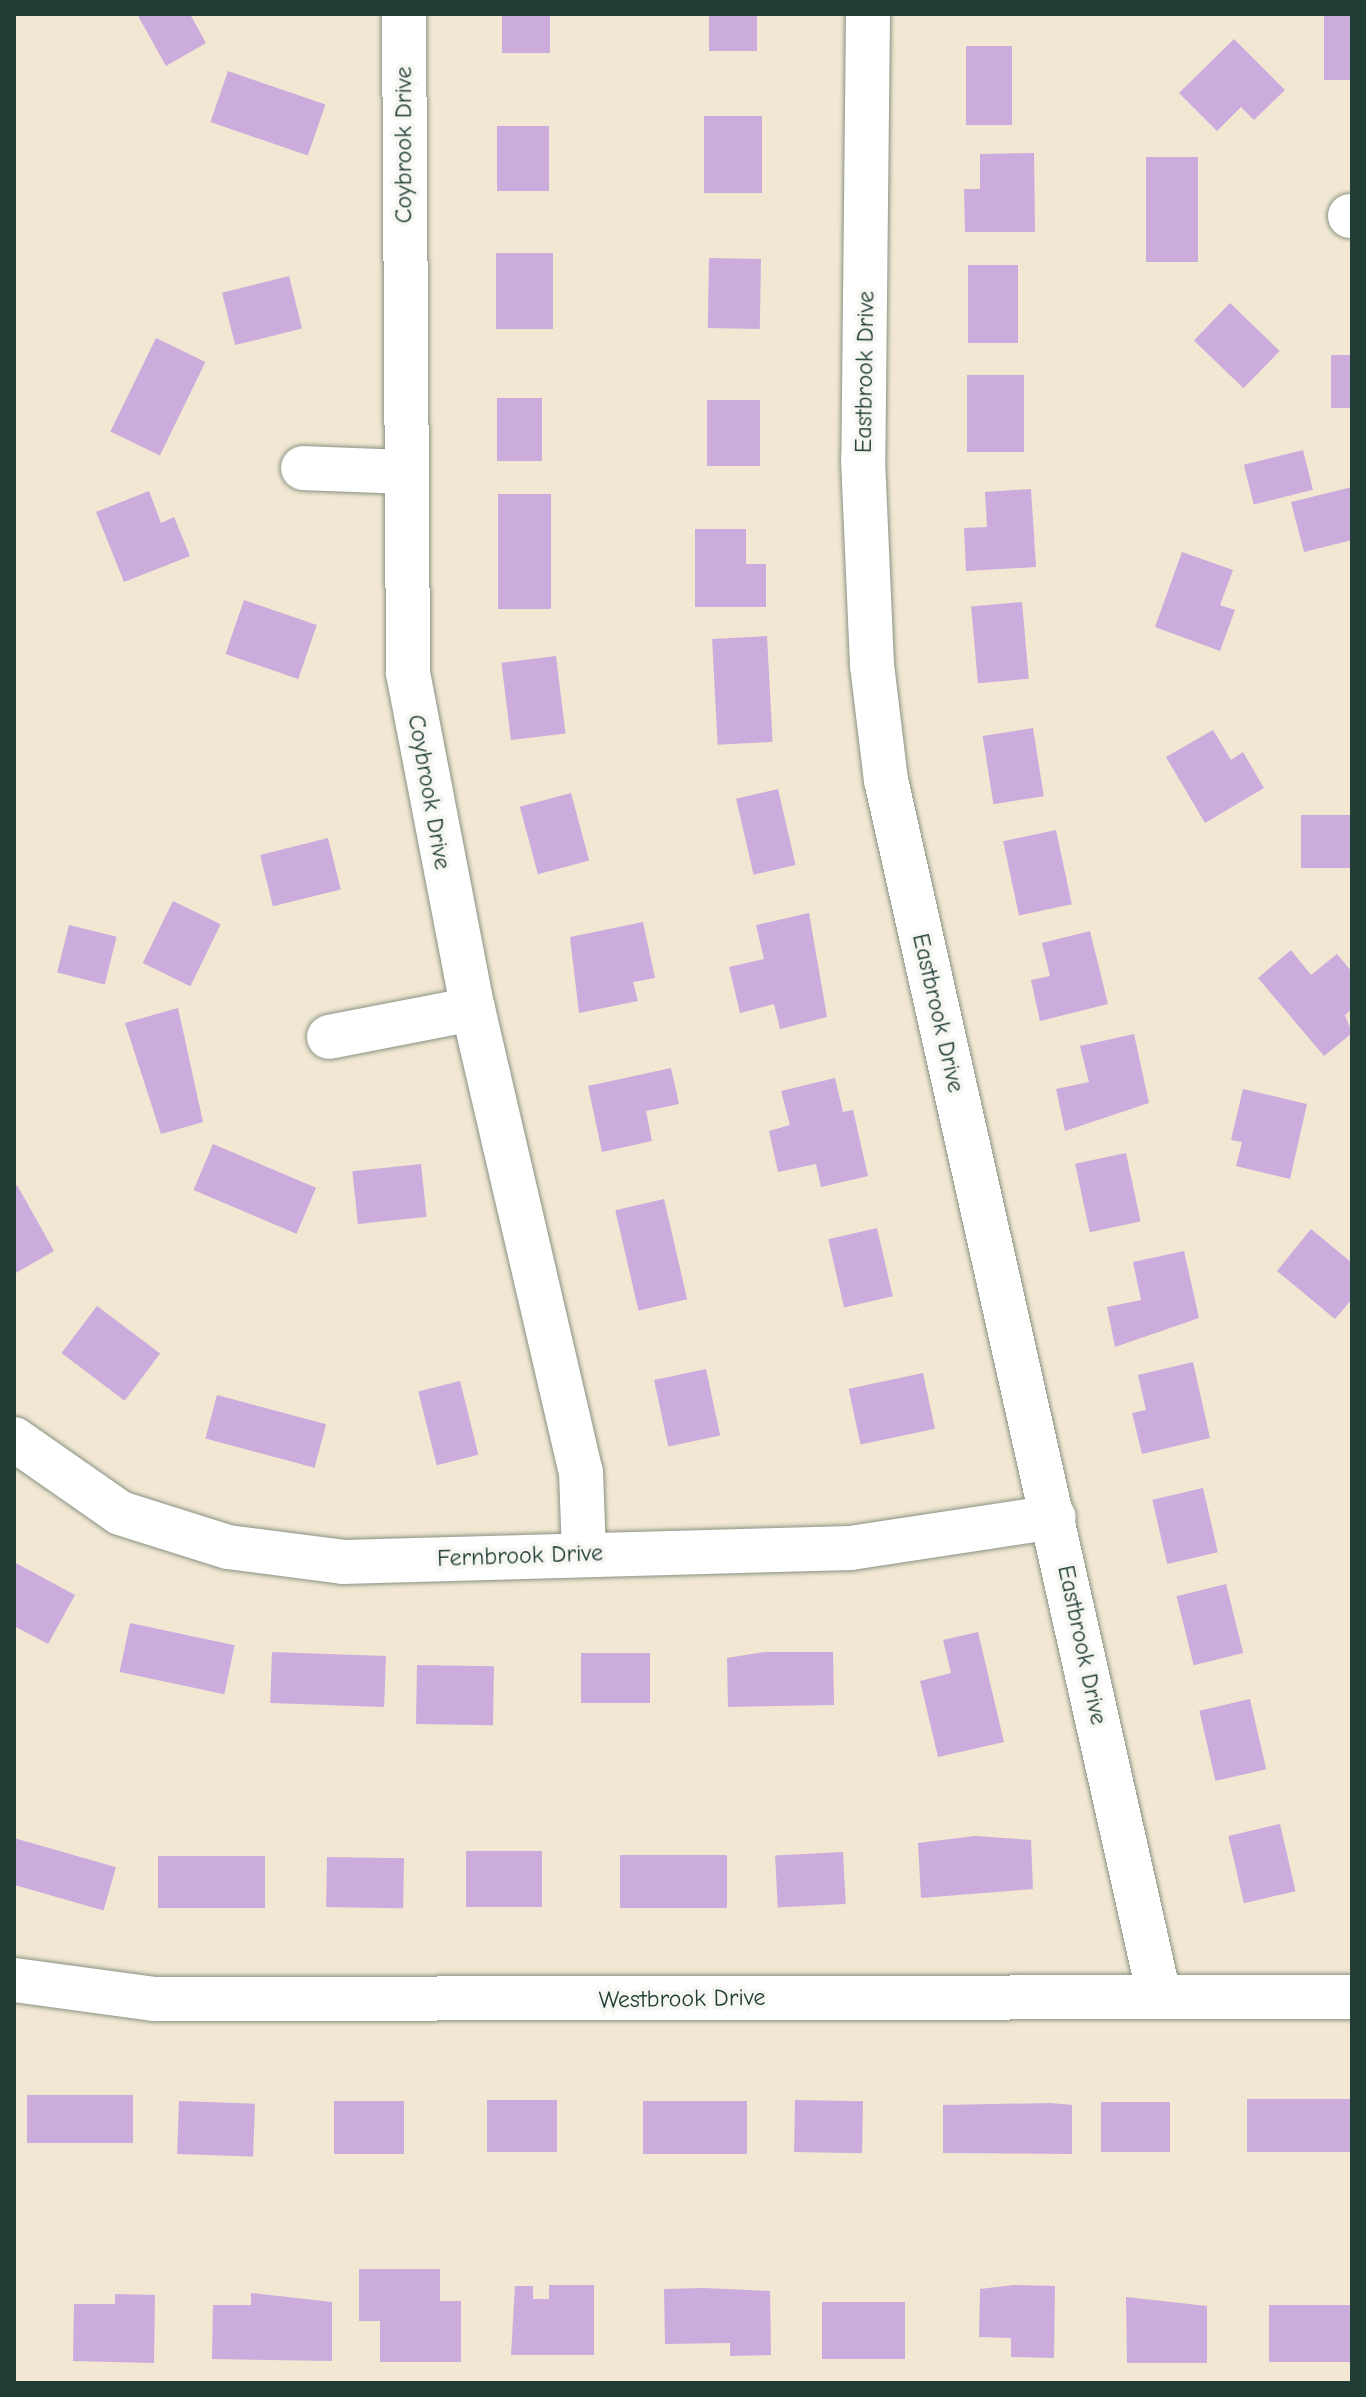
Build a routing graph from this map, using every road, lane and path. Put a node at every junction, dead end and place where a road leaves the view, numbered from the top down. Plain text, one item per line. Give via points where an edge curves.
1 (404, 14) edge
2 (868, 14) edge
3 (303, 468) dead end
4 (405, 472) junction
5 (473, 1009) junction
6 (329, 1037) dead end
7 (14, 1439) edge
8 (1054, 1517) junction
9 (584, 1554) junction
10 (14, 1980) edge
11 (1159, 1995) junction
12 (1352, 1997) edge

1 - 4 street, Coybrook Drive
2 - 8 street, Eastbrook Drive via 863,459 872,665 889,794
3 - 4 street
4 - 5 street, Coybrook Drive via 408,673
5 - 6 street
5 - 9 street, Coybrook Drive via 581,1472
7 - 9 street, Fernbrook Drive via 120,1513 228,1547 343,1562
8 - 9 street, Fernbrook Drive via 851,1548
8 - 11 street, Eastbrook Drive
10 - 11 street, Westbrook Drive via 154,1999
11 - 12 street, Westbrook Drive

